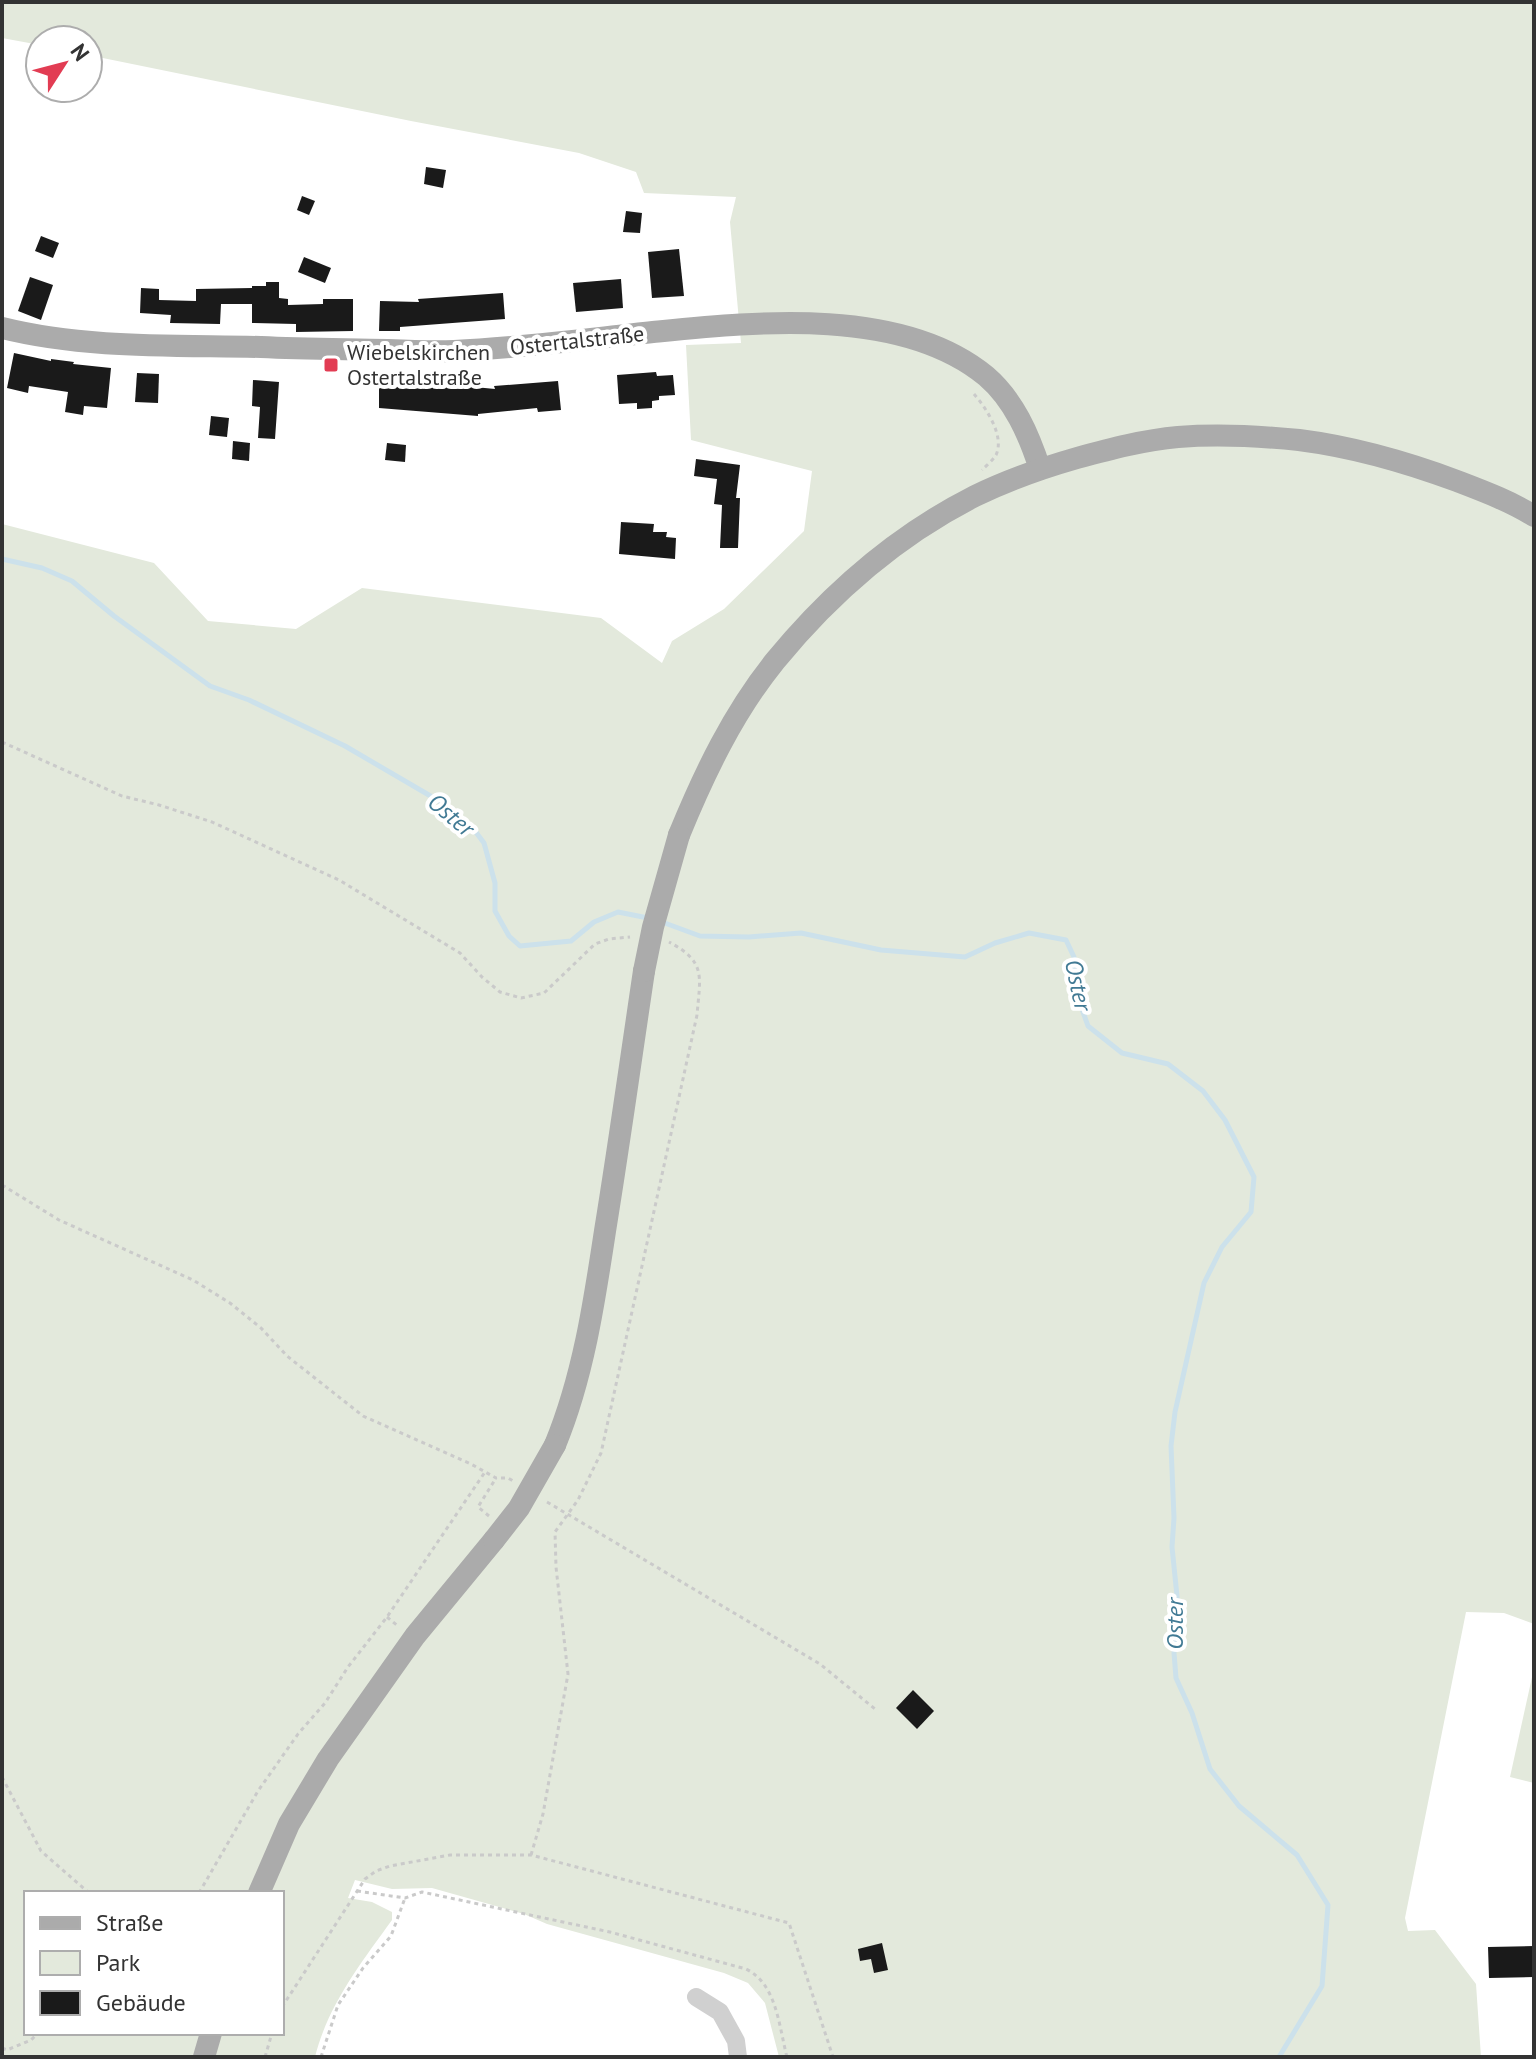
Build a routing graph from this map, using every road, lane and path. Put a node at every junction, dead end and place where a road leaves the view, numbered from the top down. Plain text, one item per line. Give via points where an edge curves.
1 (2, 328) edge
2 (1040, 469) junction
3 (1534, 516) edge
4 (2, 742) edge
5 (630, 937) dead end
6 (667, 941) dead end
7 (2, 1185) edge
8 (485, 1472) junction
9 (496, 1478) junction
10 (508, 1478) dead end
11 (567, 1515) junction
12 (494, 1530) junction
13 (387, 1617) junction
14 (404, 1630) dead end
15 (875, 1709) dead end
16 (2, 1777) edge
17 (531, 1855) junction
18 (87, 1891) edge
19 (200, 1891) edge
20 (260, 1891) edge
21 (357, 1891) junction
22 (405, 1898) junction
23 (696, 1997) dead end
24 (284, 2004) edge
25 (36, 2035) edge
26 (210, 2035) edge
27 (271, 2035) edge
28 (2, 2048) edge
29 (204, 2057) edge
30 (265, 2057) edge
31 (321, 2057) edge
32 (738, 2057) edge
33 (787, 2057) edge
34 (833, 2057) edge

1 - 2 main road, Ostertalstraße via 74,341 451,351 746,323 859,328 940,348 987,377 1030,437
2 - 3 main road via 1176,437 1265,437 1329,444 1400,461
2 - 12 main road, bridge via 975,496 863,570 774,662 714,756 679,835 653,927 577,1384 555,1445 519,1508
4 - 5 path via 122,796 212,822 339,880 460,953 500,992 521,998 544,993 595,944
6 - 11 path via 697,964 697,1015 601,1453
7 - 8 path via 59,1220 193,1280 230,1303 363,1416
8 - 9 path
8 - 13 path
9 - 10 path
9 - 12 path via 478,1507
11 - 15 path via 820,1664
11 - 17 path via 555,1532 568,1674
12 - 20 main road via 328,1759 289,1824
13 - 14 path
13 - 19 path via 258,1791
16 - 18 path via 41,1851
17 - 21 path via 450,1855 390,1866 365,1879
17 - 34 path via 789,1923
21 - 22 path
21 - 24 path
22 - 31 path via 391,1936 338,2005
22 - 33 path via 422,1892 610,1932 746,1969 770,1991
23 - 32 lane via 720,2012 736,2041
25 - 28 path
26 - 29 main road
27 - 30 path

